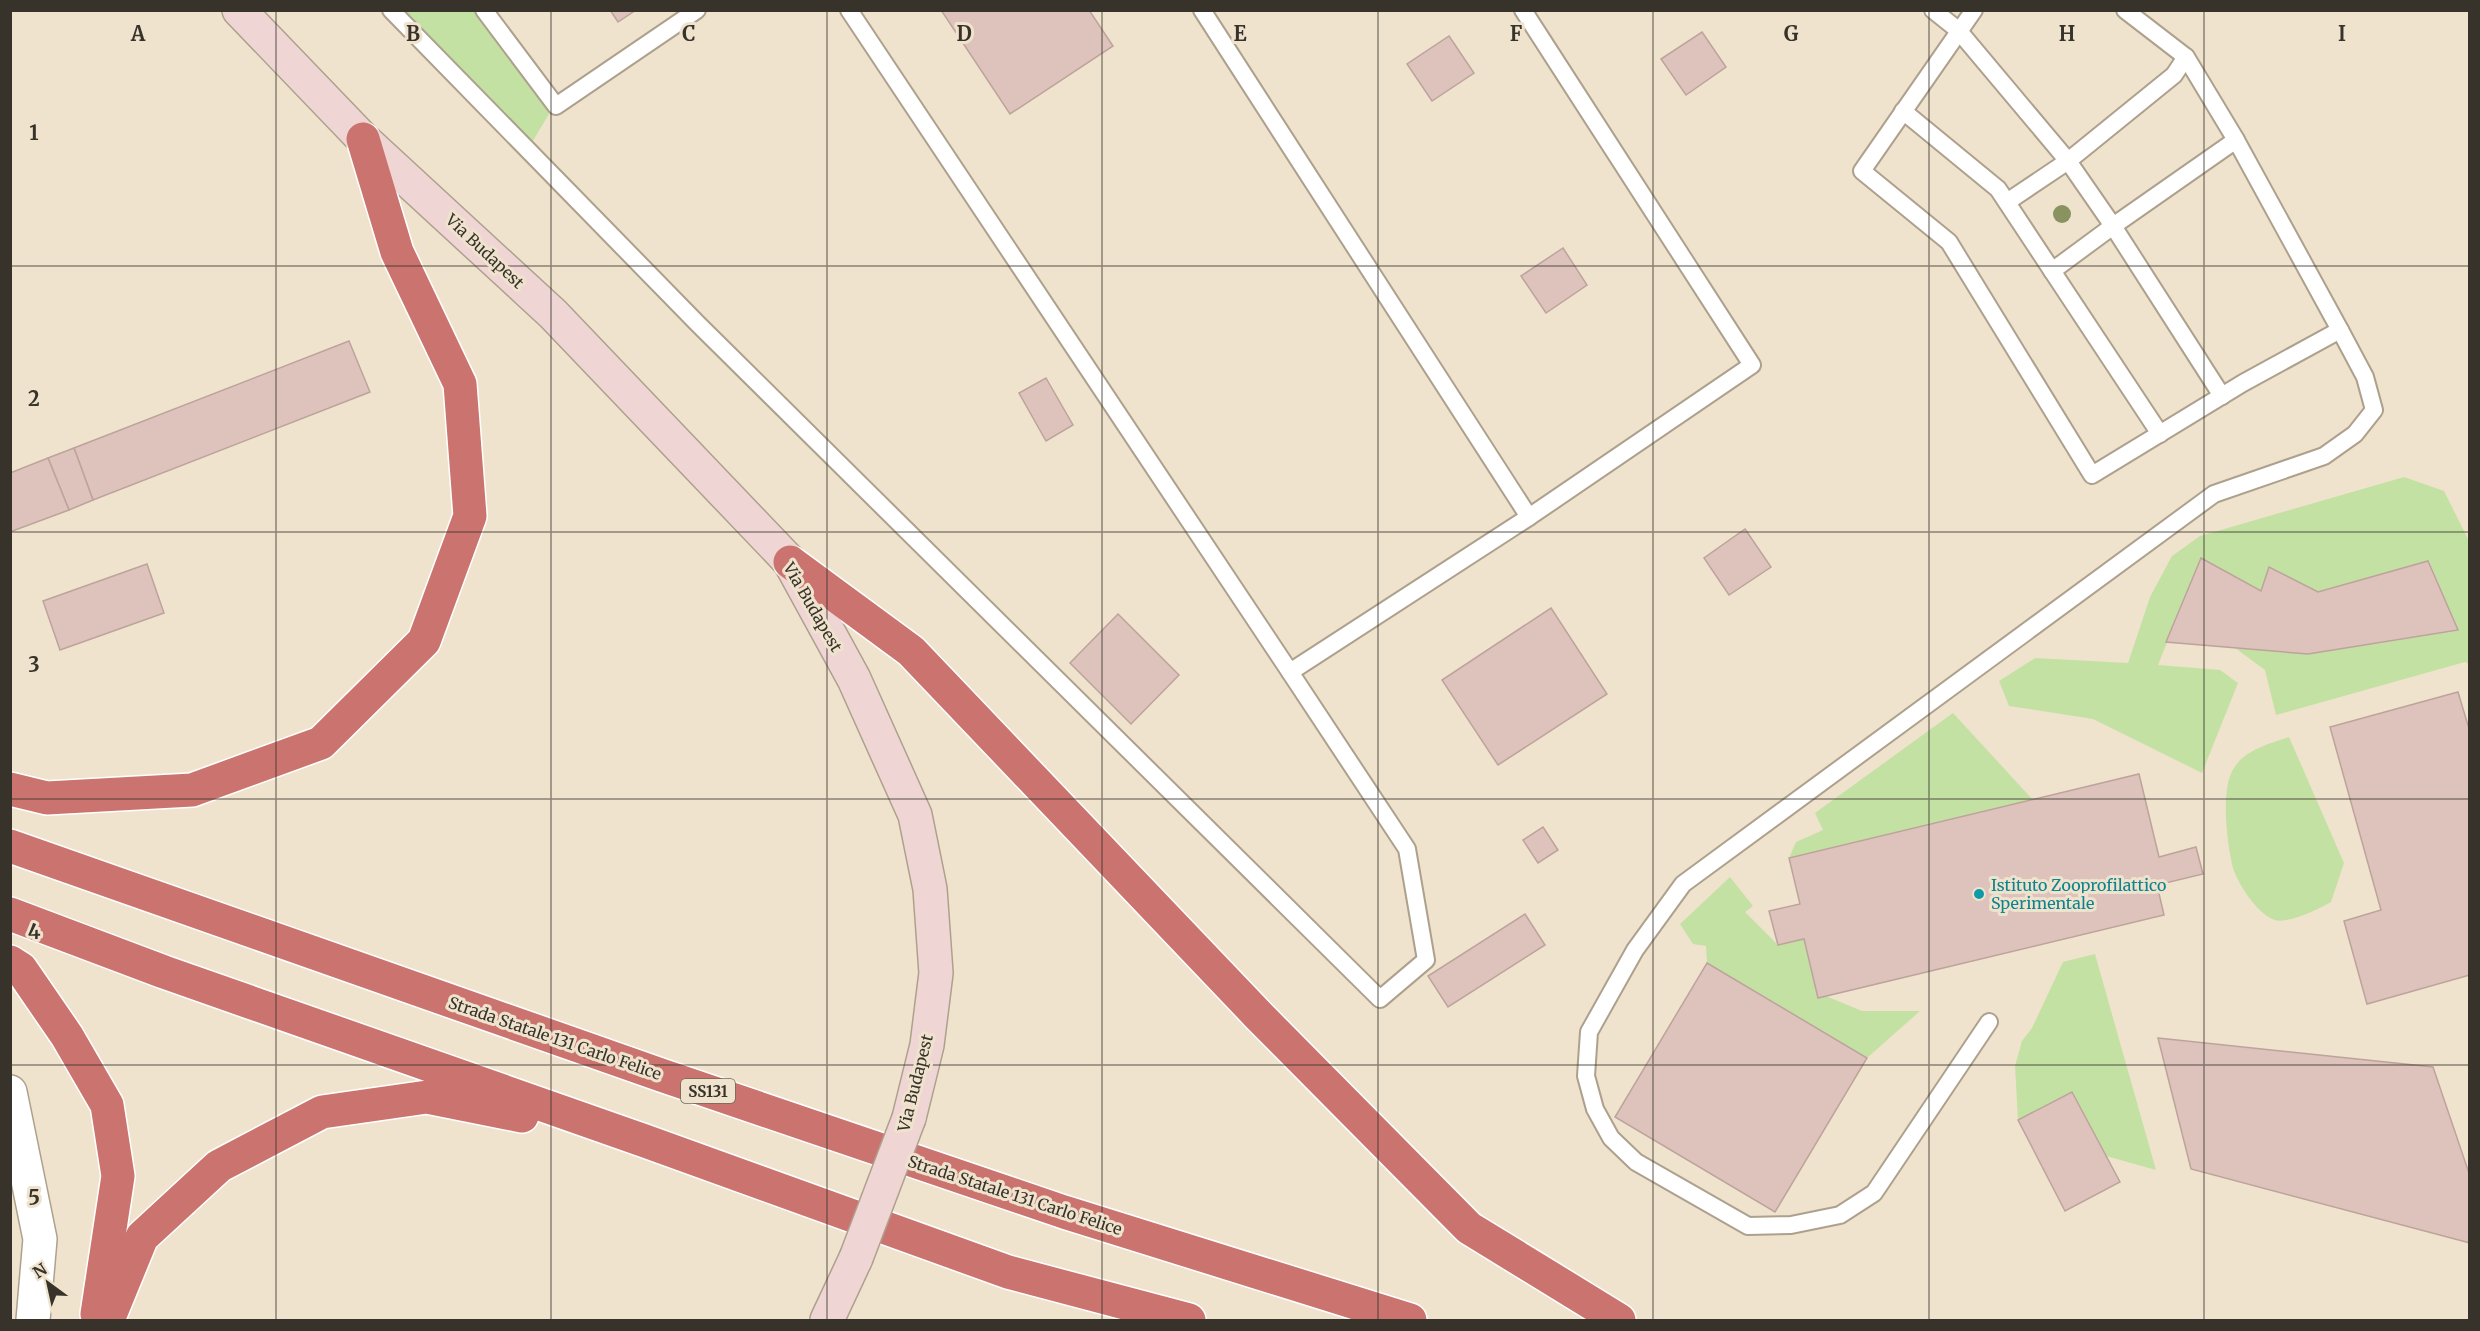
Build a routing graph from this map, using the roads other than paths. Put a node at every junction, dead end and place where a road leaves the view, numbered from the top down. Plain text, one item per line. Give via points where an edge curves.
1 (239, 10) edge
2 (391, 10) edge
3 (484, 10) edge
4 (696, 10) edge
5 (849, 10) edge
6 (1203, 10) edge
7 (1523, 10) edge
8 (1933, 10) edge
9 (1974, 10) edge
10 (2125, 10) edge
11 (1958, 30) junction
12 (2186, 57) junction
13 (1903, 111) junction
14 (363, 139) junction
15 (2236, 140) junction
16 (2068, 161) junction
17 (2007, 202) junction
18 (2113, 226) junction
19 (2052, 271) junction
20 (2340, 330) junction
21 (2222, 396) junction
22 (2160, 434) junction
23 (1529, 517) junction
24 (790, 562) junction
25 (1290, 672) junction
26 (10, 789) edge
27 (10, 846) edge
28 (10, 914) edge
29 (10, 963) edge
30 (1989, 1022) dead end
31 (10, 1092) edge
32 (645, 1141) junction
33 (33, 1320) edge
34 (96, 1320) edge
35 (108, 1320) edge
36 (827, 1320) edge
37 (1190, 1320) edge
38 (1410, 1320) edge
39 (1619, 1320) edge

1 - 14 main road, Via Budapest
2 - 25 lane via 698,324 1380,999 1426,960 1407,849
3 - 4 lane via 556,106
5 - 25 lane
6 - 23 lane
7 - 23 lane via 1752,365
8 - 11 lane
9 - 11 lane
10 - 12 lane
11 - 13 lane
11 - 16 lane
12 - 15 lane
12 - 16 lane via 2174,75
13 - 17 lane via 1998,189
13 - 22 lane via 1862,171 1949,242 2092,475
14 - 24 main road, Via Budapest via 553,314
14 - 26 highway via 397,252 460,384 470,516 424,641 321,743 192,790 47,798
15 - 18 lane
15 - 20 lane
16 - 17 lane
16 - 18 lane
17 - 19 lane
18 - 19 lane
18 - 21 lane
19 - 22 lane
20 - 21 lane
20 - 30 lane via 2365,377 2374,410 2355,434 2324,456 2214,494 1683,884 1635,950 1589,1032 1586,1077 1595,1109 1611,1138 1636,1162 1748,1226 1791,1226 1840,1215 1874,1193
21 - 22 lane
23 - 25 lane
24 - 36 main road, Via Budapest, bridge via 854,679 915,815 930,889 936,973 927,1045 909,1118 856,1258
24 - 39 highway via 911,651 1259,1016 1469,1228
27 - 38 highway, Strada Statale 131 Carlo Felice / SS131 via 1064,1212
28 - 32 highway
29 - 34 highway via 21,969 61,1026 107,1105 118,1176
31 - 33 street via 40,1239
32 - 35 highway via 427,1097 322,1112 219,1166 142,1237
32 - 37 highway via 1008,1272

